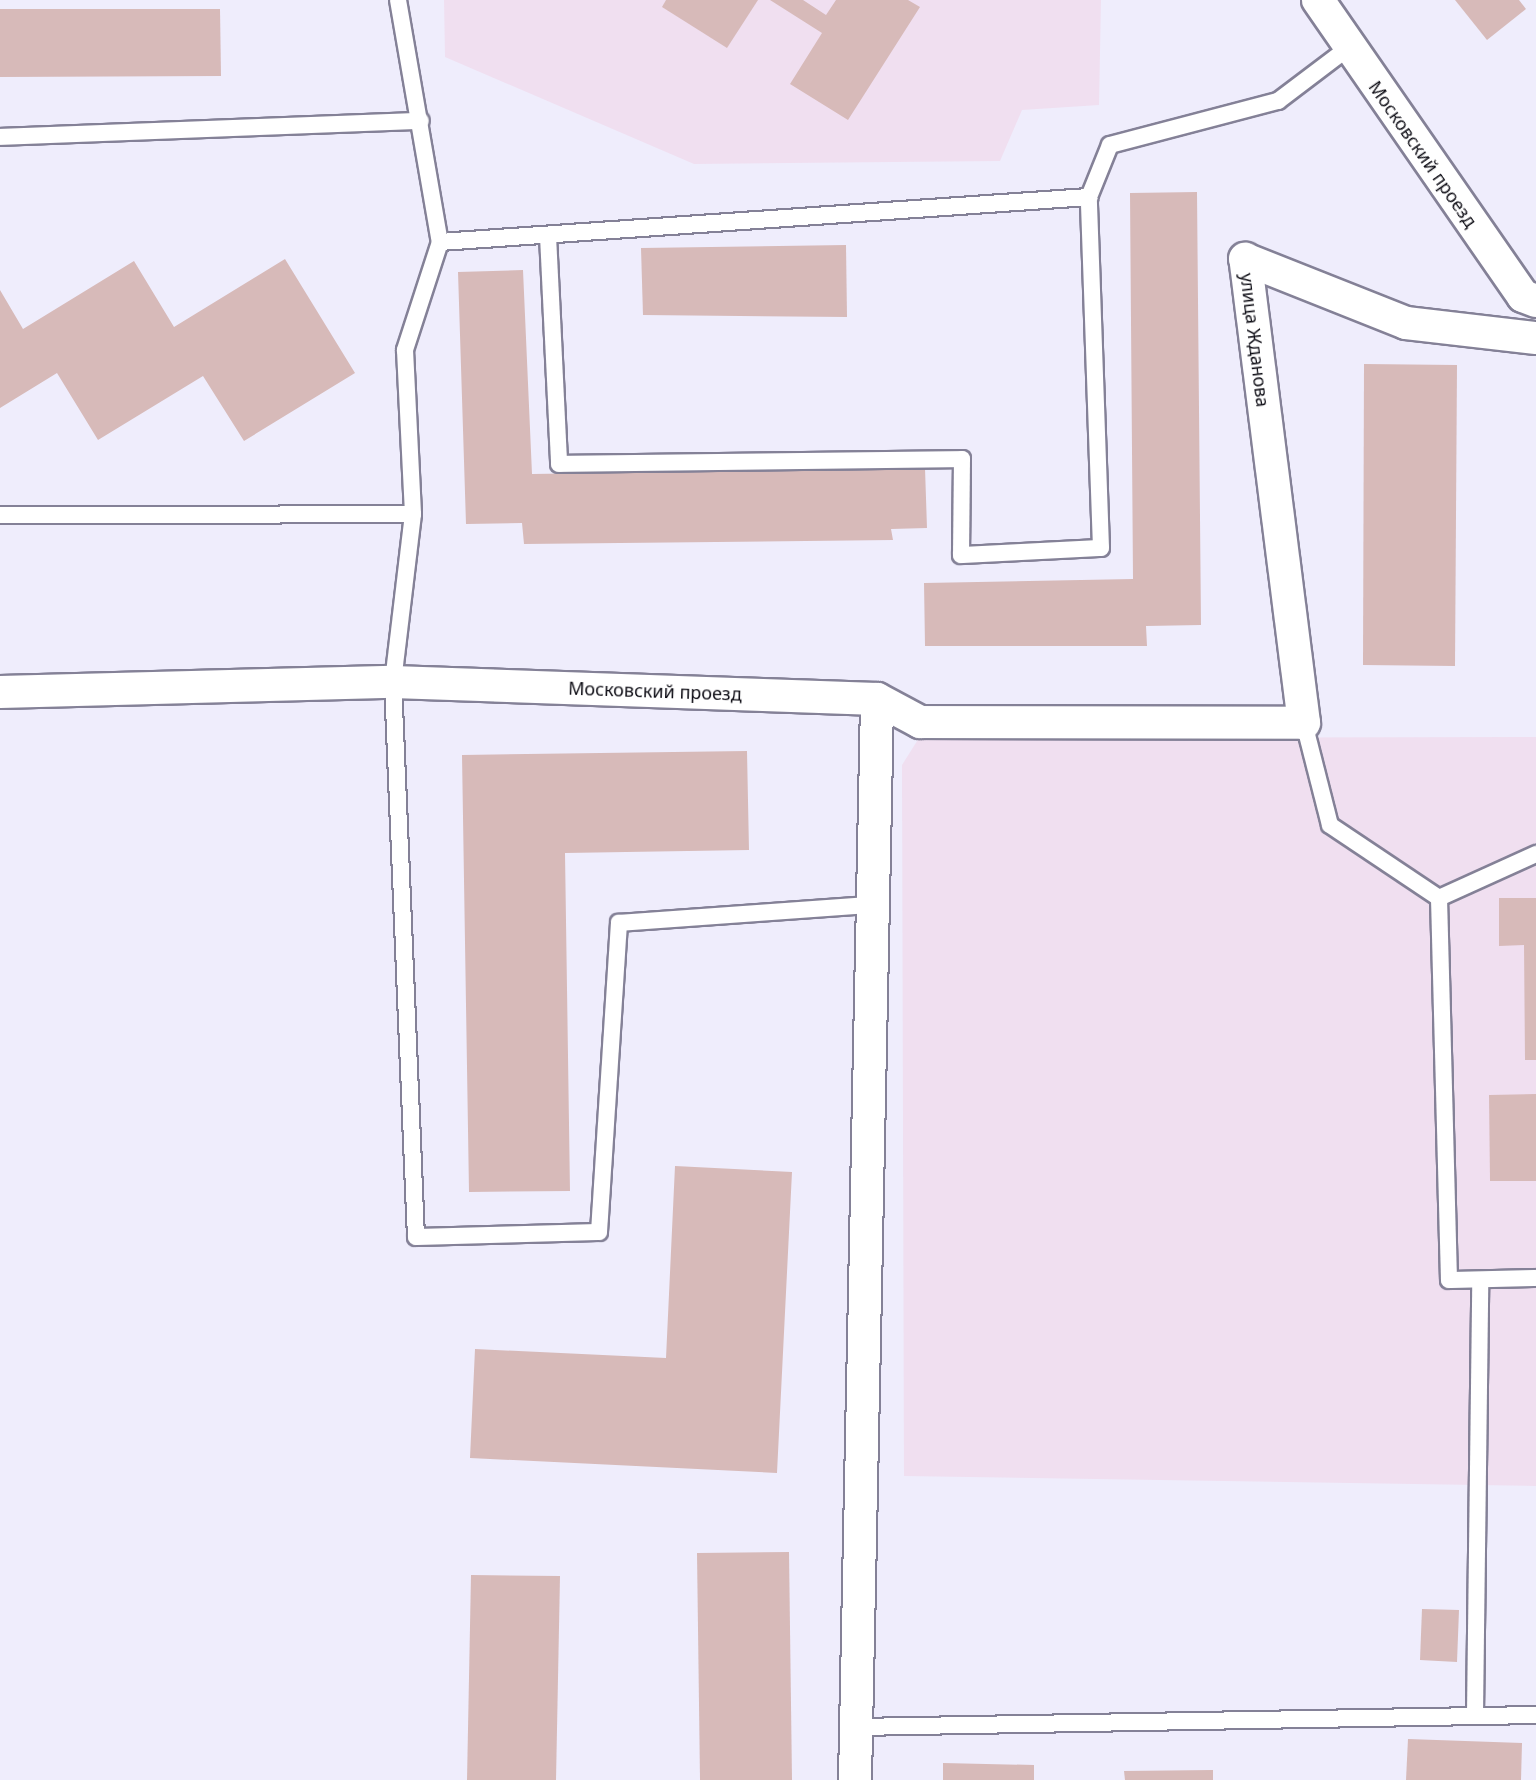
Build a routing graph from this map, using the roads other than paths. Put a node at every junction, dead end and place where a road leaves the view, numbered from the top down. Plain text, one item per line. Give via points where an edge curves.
1 (398, 0) edge
2 (1318, 0) edge
3 (1348, 48) junction
4 (421, 121) junction
5 (0, 137) edge
6 (1088, 197) junction
7 (548, 236) junction
8 (440, 242) junction
9 (1536, 301) edge
10 (1536, 338) edge
11 (413, 514) junction
12 (0, 515) edge
13 (393, 682) junction
14 (0, 692) edge
15 (877, 699) junction
16 (1304, 723) junction
17 (1536, 854) edge
18 (1439, 898) junction
19 (870, 905) junction
20 (1536, 1278) edge
21 (1480, 1281) junction
22 (1475, 1714) junction
23 (1536, 1715) edge
24 (856, 1727) junction
25 (856, 1780) edge

1 - 4 lane
2 - 3 street, Московский проезд
3 - 6 lane via 1278,101 1110,145
3 - 9 street, Московский проезд via 1523,296
4 - 5 lane
4 - 8 lane
6 - 7 lane
6 - 7 lane via 1101,548 961,555 962,459 559,464
7 - 8 lane
8 - 11 lane via 405,350
10 - 16 street, улица Жданова via 1406,323 1244,259
11 - 12 lane
11 - 13 lane
13 - 14 street, Московский проезд
13 - 15 street, Московский проезд
13 - 19 lane via 416,1237 599,1232 619,923
15 - 16 street, Московский проезд via 920,722
15 - 19 street
16 - 18 lane via 1331,825
17 - 18 lane
18 - 21 lane via 1449,1280
19 - 24 street
20 - 21 lane
21 - 22 lane
22 - 23 lane
22 - 24 lane
24 - 25 street

